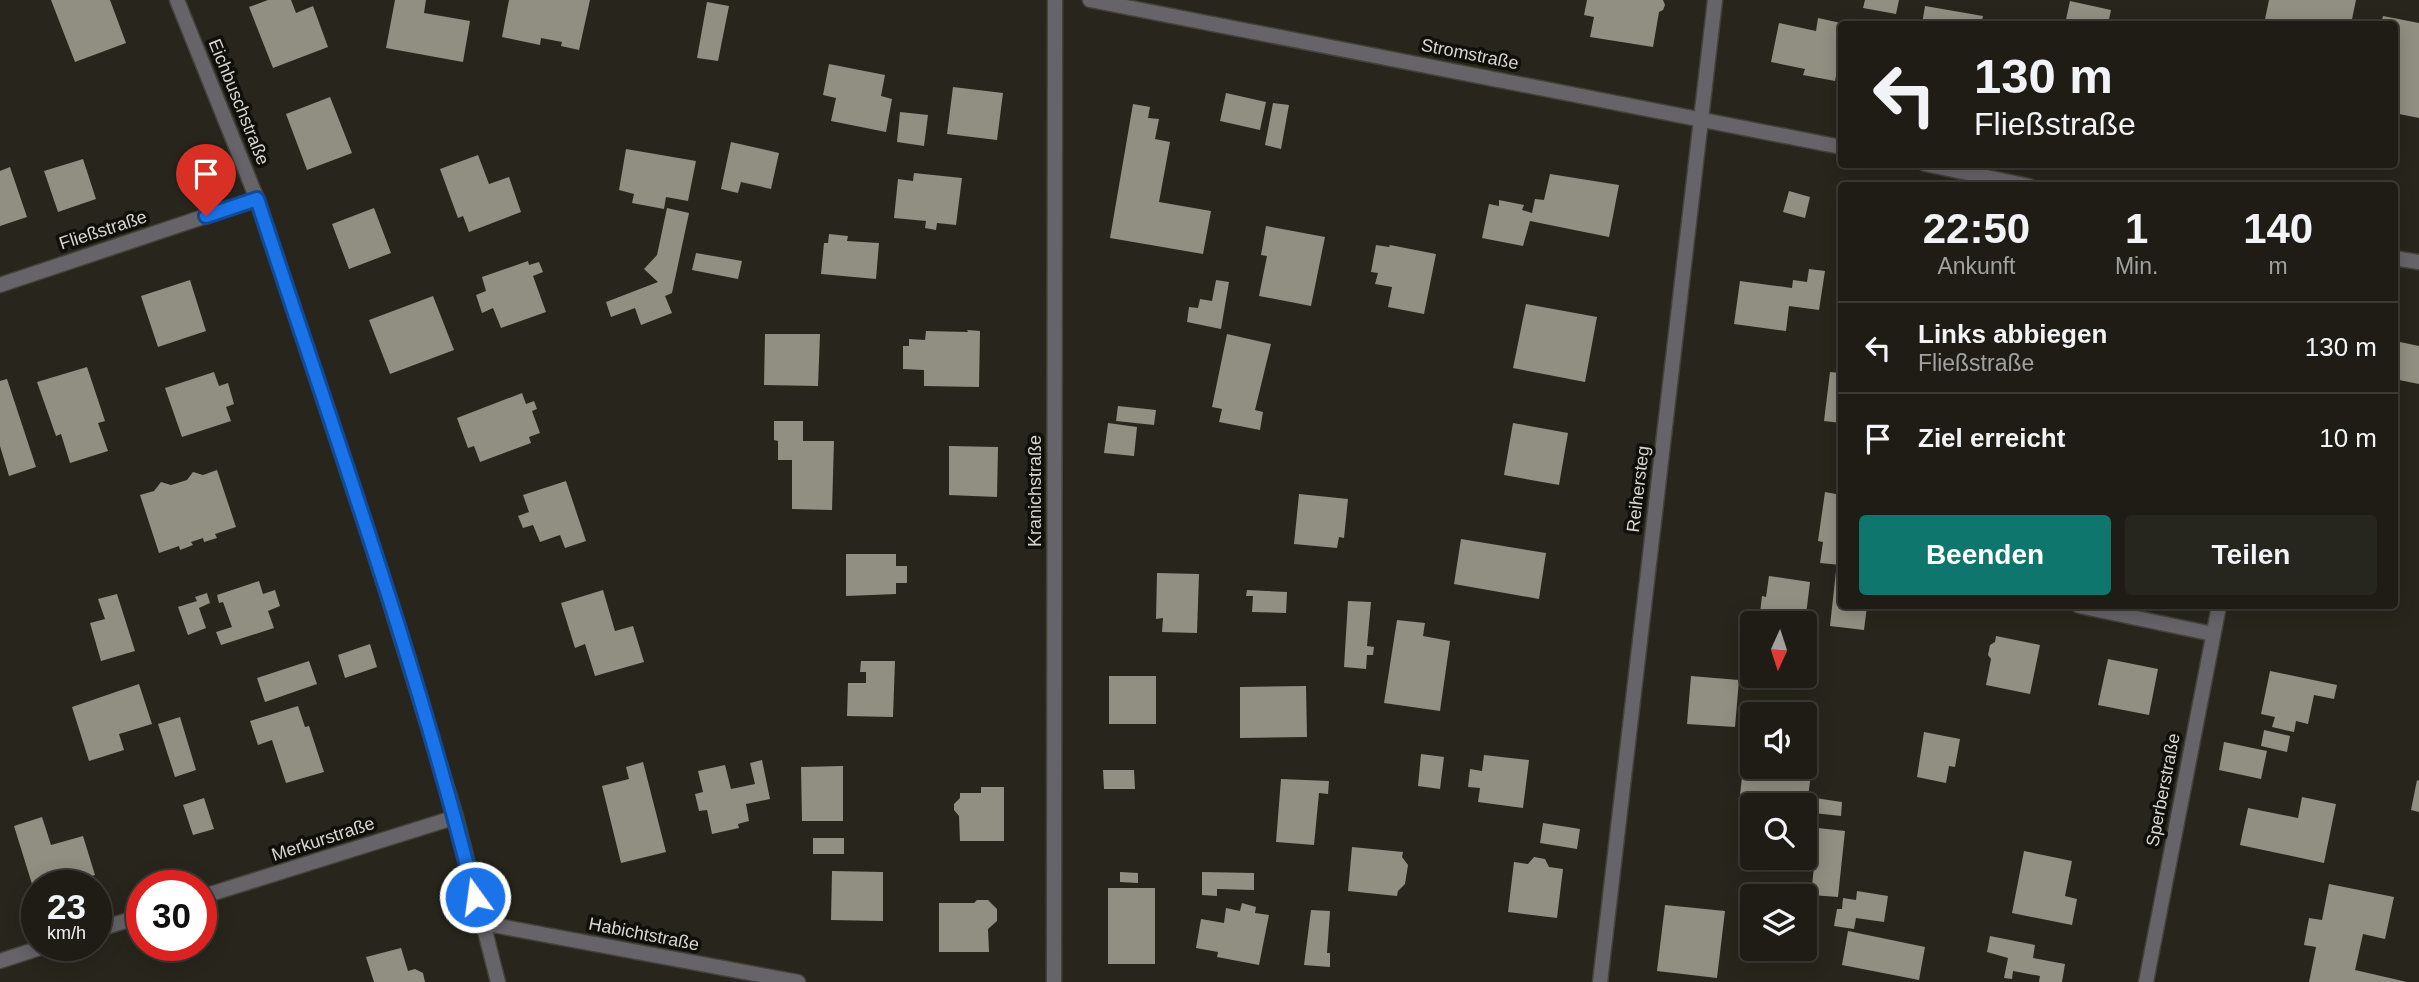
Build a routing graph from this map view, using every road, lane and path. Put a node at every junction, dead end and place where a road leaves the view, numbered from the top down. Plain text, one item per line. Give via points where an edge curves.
1 (177, 0) edge
2 (1055, 0) edge
3 (1090, 0) edge
4 (1715, 0) edge
5 (1701, 119) junction
6 (1838, 147) edge
7 (1944, 168) edge
8 (2010, 182) edge
9 (257, 199) junction
10 (2398, 259) edge
11 (2419, 262) edge
12 (0, 285) edge
13 (2093, 609) edge
14 (2218, 609) edge
15 (2213, 634) junction
16 (456, 817) junction
17 (217, 892) edge
18 (482, 923) junction
19 (21, 954) edge
20 (0, 961) edge
21 (498, 982) edge
22 (798, 982) edge
23 (1054, 982) edge
24 (1600, 982) edge
25 (2146, 982) edge

1 - 9 street, Eichbuschstraße
2 - 23 street, Kranichstraße
3 - 5 street, Stromstraße
4 - 5 street, Reihersteg
5 - 6 street, Stromstraße
5 - 24 street, Reihersteg
7 - 8 street
9 - 12 street, Fließstraße
9 - 16 street, Eichbuschstraße
10 - 11 street
13 - 15 street
14 - 15 street, Sperberstraße
15 - 25 street, Sperberstraße
16 - 17 street, Merkurstraße
16 - 18 street, Eichbuschstraße
18 - 21 street, Eichbuschstraße
18 - 22 street, Habichtstraße
19 - 20 street

